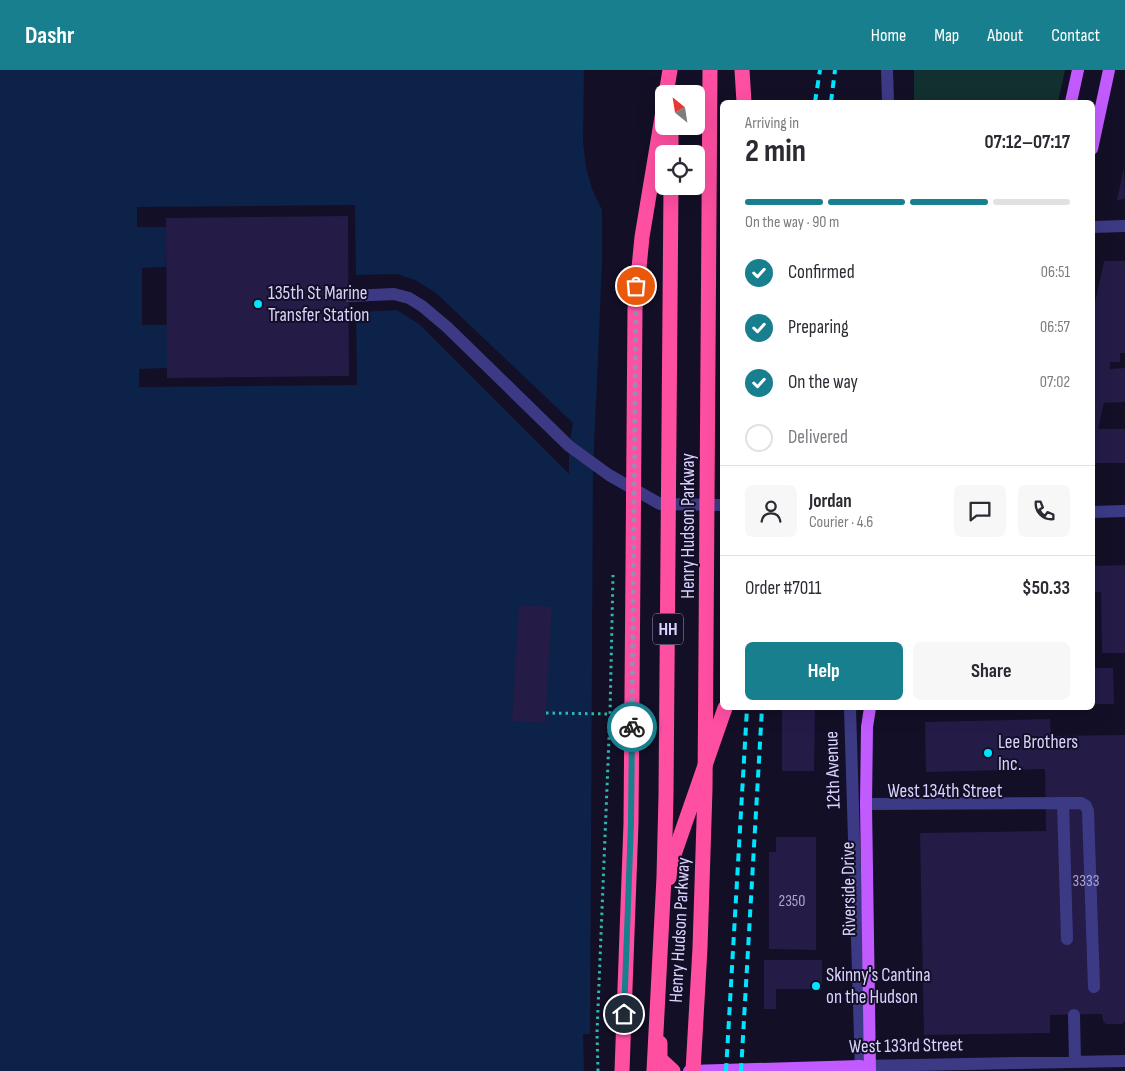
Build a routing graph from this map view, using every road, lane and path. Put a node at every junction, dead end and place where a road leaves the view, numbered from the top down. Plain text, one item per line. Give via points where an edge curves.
1 (671, 70) edge
2 (710, 70) edge
3 (742, 70) edge
4 (886, 70) edge
5 (1078, 70) edge
6 (1109, 70) edge
7 (668, 85) edge
8 (671, 85) edge
9 (744, 100) edge
10 (888, 100) edge
11 (1071, 100) edge
12 (659, 135) edge
13 (1095, 135) edge
14 (671, 195) edge
15 (1125, 226) edge
16 (1095, 227) edge
17 (349, 296) dead end
18 (720, 505) edge
19 (1125, 511) edge
20 (1095, 512) edge
21 (724, 710) edge
22 (850, 710) edge
23 (870, 710) edge
24 (546, 713) dead end
25 (610, 714) dead end
26 (1063, 803) junction
27 (866, 804) junction
28 (1041, 806) junction
29 (853, 810) junction
30 (1067, 939) dead end
31 (1094, 987) dead end
32 (1074, 1015) dead end
33 (1125, 1061) edge
34 (1076, 1062) junction
35 (864, 1069) edge
36 (622, 1071) edge
37 (654, 1071) edge
38 (673, 1071) edge
39 (689, 1071) edge
40 (693, 1071) edge

1 - 7 highway
1 - 8 highway
2 - 40 highway, Henry Hudson Parkway / HH, bridge via 705,788
3 - 9 highway
4 - 10 street
5 - 11 main road
6 - 13 main road
12 - 36 highway, bridge via 642,237 635,309 631,823
14 - 37 highway, Henry Hudson Parkway / HH, bridge via 666,795
15 - 16 street
17 - 18 street via 394,294 422,306 569,446 609,476 660,504
19 - 20 street
21 - 38 highway via 670,866 660,1059
22 - 29 street, 12th Avenue
23 - 27 main road, Riverside Drive, bridge via 866,727
24 - 25 path
26 - 28 street
26 - 30 street
26 - 31 street via 1081,803 1088,811
27 - 28 street
27 - 35 main road, Riverside Drive, bridge
28 - 29 street, West 134th Street
29 - 35 street, 12th Avenue
32 - 34 street
33 - 34 street, West 133rd Street
34 - 35 street, West 133rd Street
35 - 39 main road, West 133rd Street

